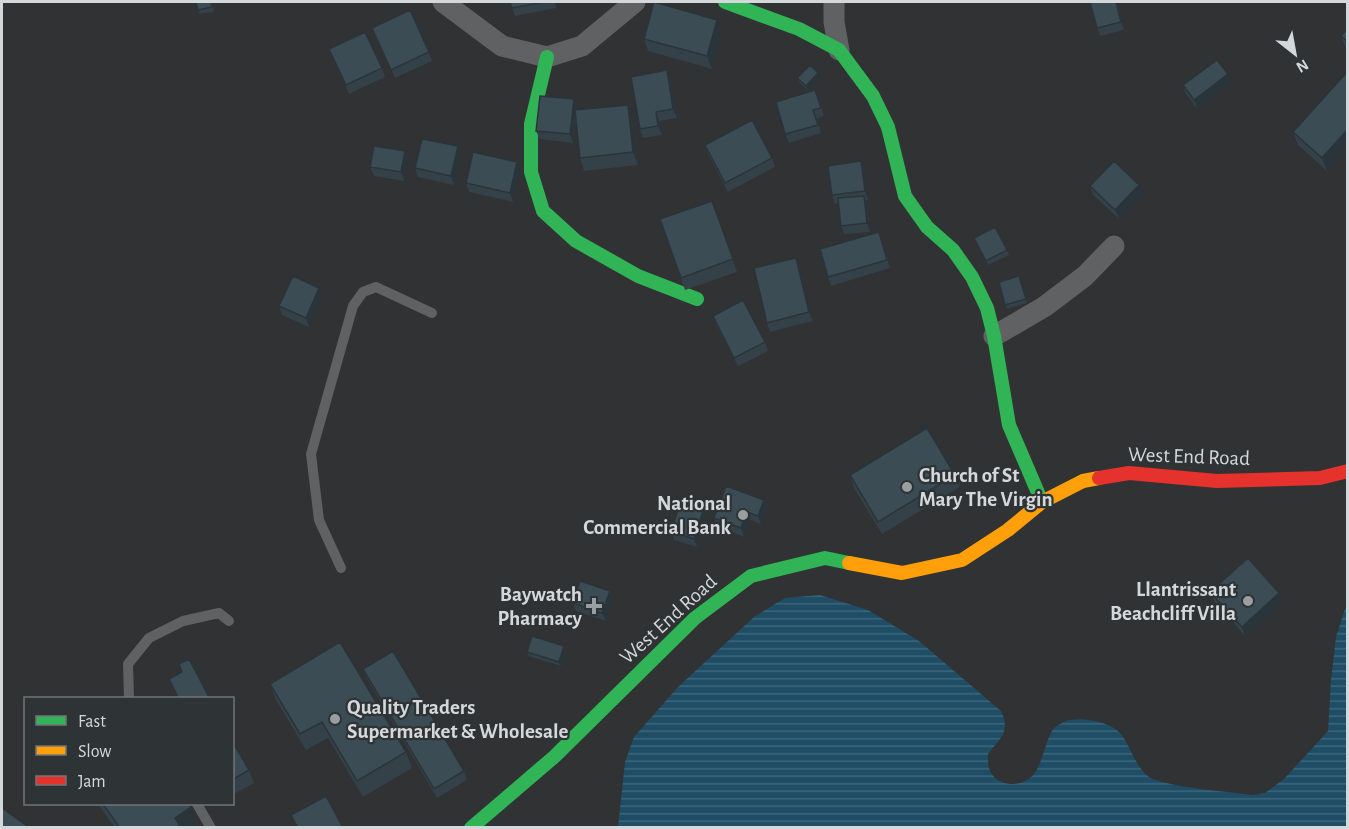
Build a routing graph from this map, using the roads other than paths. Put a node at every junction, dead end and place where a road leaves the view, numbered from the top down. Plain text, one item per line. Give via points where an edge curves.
1 (443, 2) edge
2 (635, 2) edge
3 (725, 2) edge
4 (834, 2) edge
5 (839, 50) junction
6 (547, 57) junction
7 (1114, 246) dead end
8 (697, 299) dead end
9 (432, 313) dead end
10 (994, 336) junction
11 (1347, 471) edge
12 (1042, 502) junction
13 (341, 568) dead end
14 (229, 621) dead end
15 (129, 697) edge
16 (198, 805) edge
17 (211, 828) edge
18 (471, 828) edge

1 - 6 street via 502,46
2 - 6 street via 582,46
3 - 5 main road via 799,29
4 - 5 street
5 - 10 main road via 873,96 888,127 905,196 972,277 987,308
6 - 8 main road via 531,124 531,172 543,212 586,247 638,276
7 - 10 street via 1085,276 1044,307
9 - 13 lane via 376,287 363,292 353,306 311,454 319,520
10 - 12 main road via 1008,425
11 - 12 main road, West End Road via 1320,478 1217,480 1129,473 1083,481
12 - 18 main road, West End Road via 962,560 902,573 825,558 751,576 694,618 554,757
14 - 15 lane via 219,613 183,621 149,638 128,664
16 - 17 lane

